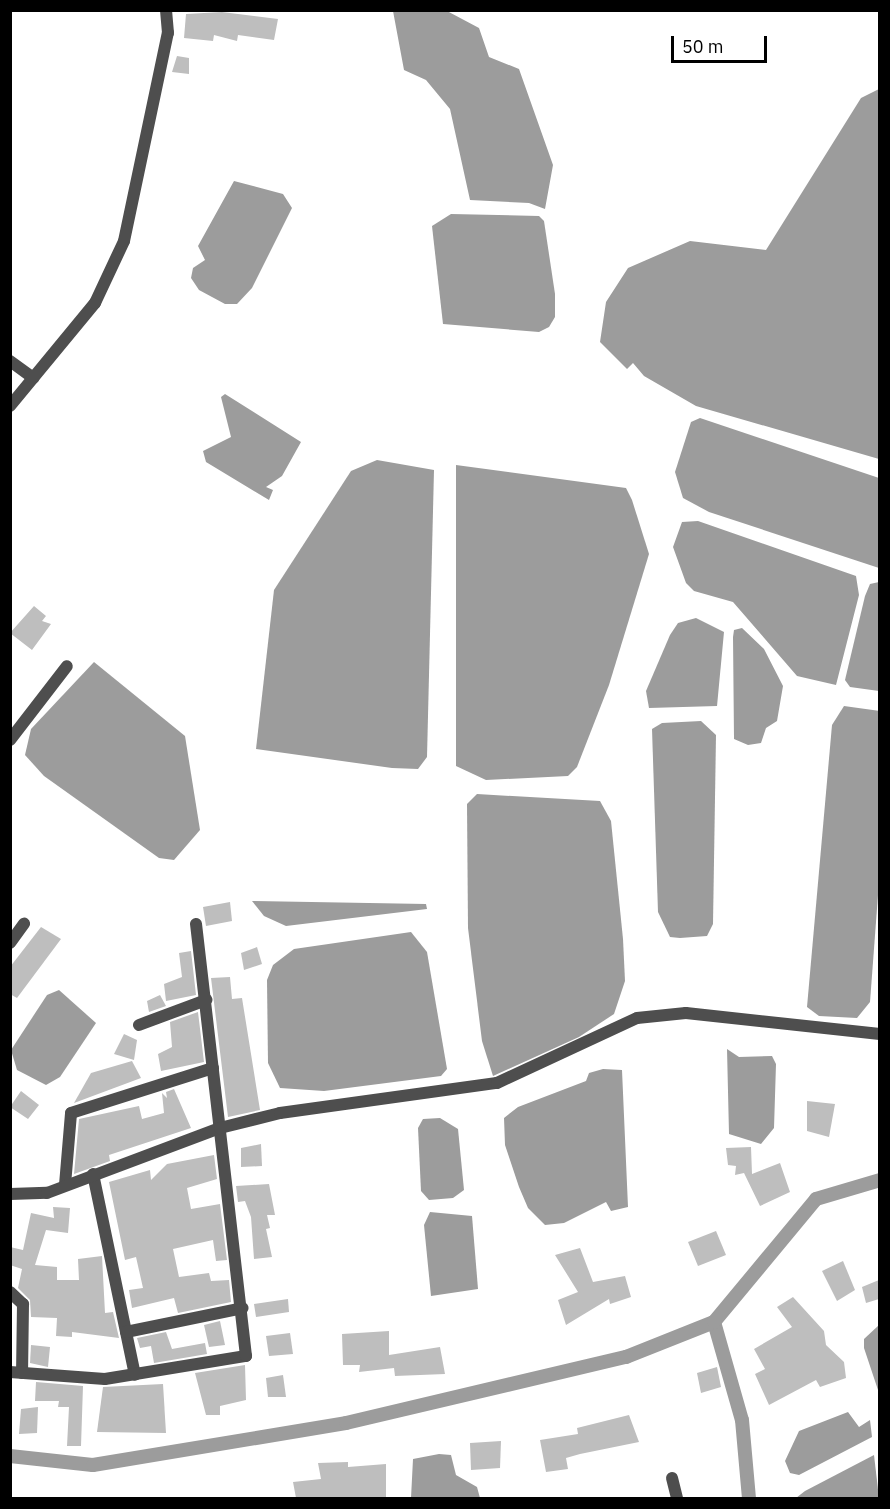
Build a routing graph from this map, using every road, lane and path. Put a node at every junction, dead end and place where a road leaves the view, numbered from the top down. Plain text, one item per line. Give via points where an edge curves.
1 (166, 10) edge
2 (10, 361) edge
3 (33, 378) junction
4 (10, 406) edge
5 (67, 666) dead end
6 (10, 740) edge
7 (24, 924) dead end
8 (196, 924) dead end
9 (10, 944) edge
10 (206, 1000) junction
11 (139, 1025) dead end
12 (879, 1034) edge
13 (213, 1068) junction
14 (220, 1128) junction
15 (93, 1174) junction
16 (65, 1185) junction
17 (10, 1194) edge
18 (10, 1292) edge
19 (243, 1308) junction
20 (126, 1332) junction
21 (16, 1373) edge
22 (135, 1376) junction
23 (672, 1478) dead end
24 (677, 1498) edge

1 - 3 street via 168,33 124,241 95,303
2 - 3 street
3 - 4 street
5 - 6 street
7 - 9 street
8 - 10 street
10 - 11 street
10 - 13 street
12 - 14 street via 686,1013 637,1018 497,1083 280,1113
13 - 14 street
13 - 16 street via 71,1113
14 - 15 street
14 - 19 street
15 - 16 street
15 - 20 street
16 - 17 street via 47,1193
18 - 21 street via 22,1298
19 - 20 street
19 - 22 street via 246,1348 240,1360
20 - 22 street
21 - 22 street
23 - 24 street

